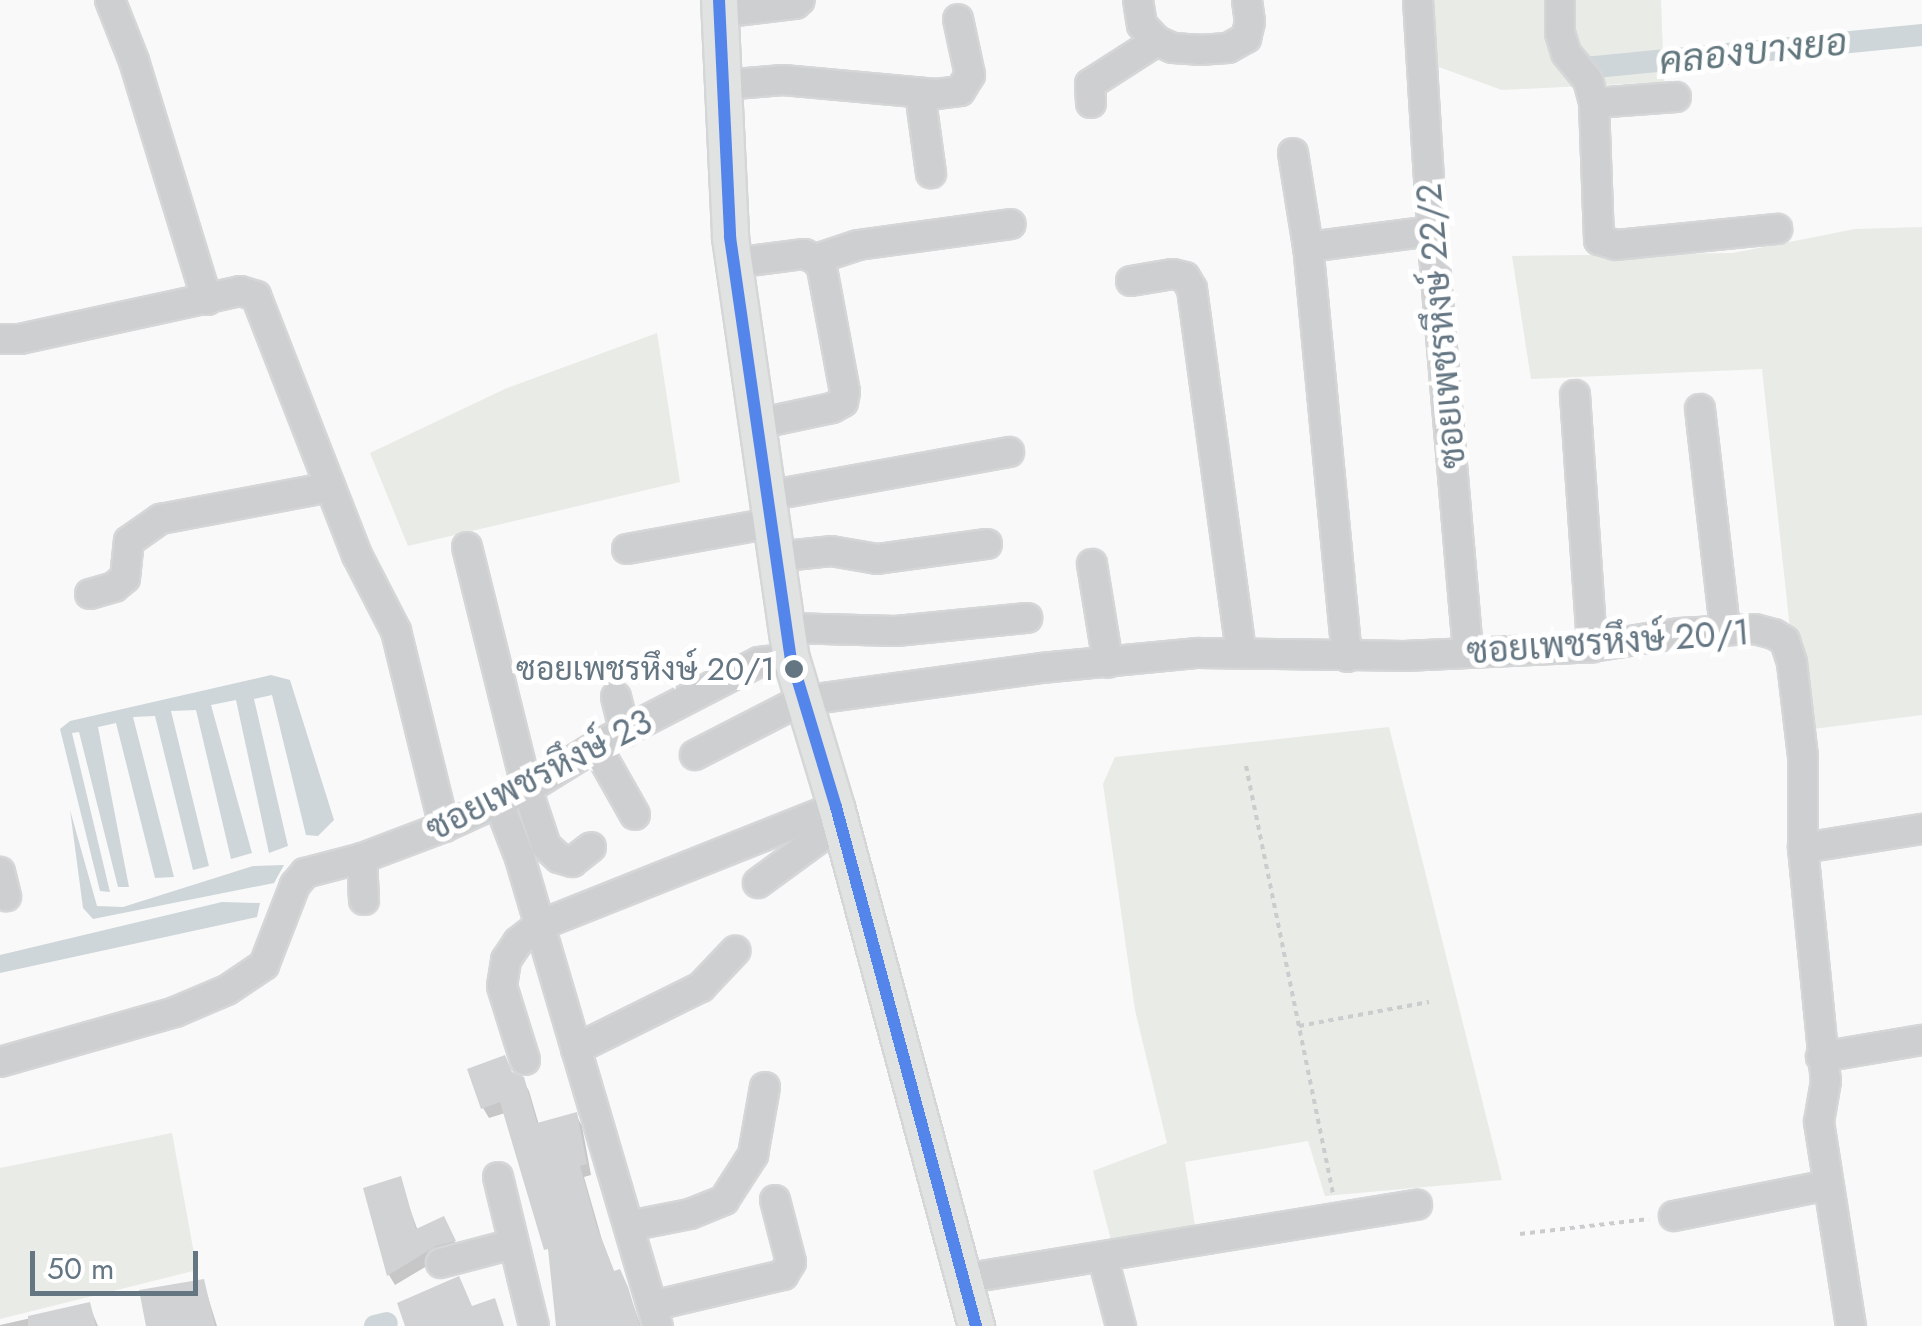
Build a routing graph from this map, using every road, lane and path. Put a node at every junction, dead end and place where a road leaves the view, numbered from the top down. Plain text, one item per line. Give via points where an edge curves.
1 (110, 0) edge
2 (800, 0) edge
3 (1138, 0) edge
4 (1247, 0) edge
5 (1418, 0) edge
6 (1560, 0) edge
7 (719, 6) edge
8 (958, 19) dead end
9 (1157, 41) junction
10 (723, 85) junction
11 (920, 93) junction
12 (1676, 97) dead end
13 (1594, 103) junction
14 (1092, 104) dead end
15 (1293, 152) dead end
16 (932, 173) dead end
17 (1011, 224) dead end
18 (1777, 228) dead end
19 (1432, 231) junction
20 (1308, 246) junction
21 (816, 259) junction
22 (734, 263) junction
23 (1130, 281) dead end
24 (207, 300) junction
25 (0, 339) edge
26 (1575, 394) dead end
27 (1700, 409) dead end
28 (757, 424) junction
29 (1009, 452) dead end
30 (330, 487) junction
31 (771, 525) junction
32 (987, 544) dead end
33 (466, 547) dead end
34 (626, 548) dead end
35 (1092, 564) dead end
36 (90, 594) dead end
37 (1027, 618) dead end
38 (1725, 630) junction
39 (788, 643) junction
40 (1592, 647) junction
41 (1241, 652) junction
42 (1468, 652) junction
43 (1347, 657) junction
44 (1108, 663) junction
45 (616, 697) dead end
46 (800, 701) junction
47 (626, 732) junction
48 (596, 746) junction
49 (695, 756) dead end
50 (1246, 766) dead end
51 (526, 789) junction
52 (498, 801) junction
53 (635, 815) dead end
54 (838, 815) junction
55 (444, 826) junction
56 (1922, 829) edge
57 (590, 847) dead end
58 (1804, 848) junction
59 (362, 858) junction
60 (758, 883) dead end
61 (364, 900) dead end
62 (540, 925) junction
63 (734, 951) dead end
64 (1429, 1002) dead end
65 (1299, 1026) junction
66 (1922, 1040) edge
67 (576, 1049) junction
68 (1821, 1057) junction
69 (525, 1060) dead end
70 (0, 1062) edge
71 (765, 1087) dead end
72 (498, 1176) dead end
73 (1828, 1185) junction
74 (776, 1200) dead end
75 (1417, 1205) dead end
76 (1674, 1216) joint
77 (1338, 1220) junction
78 (629, 1226) junction
79 (1520, 1234) dead end
80 (513, 1244) junction
81 (1103, 1258) junction
82 (441, 1263) dead end
83 (963, 1280) junction
84 (655, 1316) edge
85 (534, 1326) edge
86 (976, 1326) edge
87 (1122, 1326) edge
88 (1851, 1326) edge

1 - 24 street
2 - 7 street
3 - 9 street via 1142,25
4 - 9 street via 1246,38 1228,48 1173,48
5 - 19 street, ซอยเพชรหึงษ์ 22/2
6 - 13 street via 1563,43 1588,80
7 - 10 main road
8 - 11 street via 970,75 960,91
9 - 14 street via 1090,84
10 - 11 street via 783,80
10 - 22 main road
11 - 16 street
12 - 13 street
13 - 18 street via 1599,240 1616,244
15 - 20 street
17 - 21 street via 858,245
19 - 20 street
19 - 42 street, ซอยเพชรหึงษ์ 22/2
20 - 43 street
21 - 22 street via 804,254
21 - 28 street via 843,402
22 - 28 main road
23 - 41 street via 1173,274 1185,277 1192,289
24 - 25 street
24 - 30 street via 240,291 256,296
26 - 40 street
27 - 38 street
28 - 31 main road
29 - 31 street
30 - 36 street via 161,519 129,541 125,578
30 - 55 street via 396,631
31 - 32 street via 831,552 876,559
31 - 34 street
31 - 39 main road
33 - 51 street
35 - 44 street
37 - 39 street, ซอยเพชรหึงษ์ 23
38 - 40 street, ซอยเพชรหึงษ์ 20/1
38 - 58 street, ซอยเพชรหึงษ์ 20/1 via 1774,634 1788,652 1803,757
39 - 46 main road
39 - 47 street, ซอยเพชรหึงษ์ 23
40 - 42 street, ซอยเพชรหึงษ์ 20/1
41 - 43 street, ซอยเพชรหึงษ์ 20/1
41 - 44 street, ซอยเพชรหึงษ์ 20/1
42 - 43 street, ซอยเพชรหึงษ์ 20/1
44 - 46 street, ซอยเพชรหึงษ์ 20/1
45 - 47 street
46 - 49 street
46 - 54 main road
47 - 48 street, ซอยเพชรหึงษ์ 23
48 - 51 street, ซอยเพชรหึงษ์ 23
48 - 53 street
50 - 65 path
51 - 52 street, ซอยเพชรหึงษ์ 23
51 - 57 street via 546,846 559,858 572,862
52 - 55 street, ซอยเพชรหึงษ์ 23
52 - 62 street
54 - 60 street
54 - 62 street
54 - 83 main road
55 - 59 street, ซอยเพชรหึงษ์ 23
56 - 58 street
58 - 68 street, ซอยเพชรหึงษ์ 20/1
59 - 61 street
59 - 70 street, ซอยเพชรหึงษ์ 23 via 305,873 264,965 227,990
62 - 67 street
62 - 69 street via 506,960 502,986
63 - 67 street via 700,987
64 - 65 path
65 - 77 path
66 - 68 street
67 - 78 street
68 - 73 street, ซอยเพชรหึงษ์ 20/1 via 1826,1082 1819,1122
71 - 78 street via 753,1156 724,1200
72 - 80 street
73 - 76 street
73 - 88 street, ซอยเพชรหึงษ์ 20/1
74 - 84 street via 791,1262 783,1275
75 - 77 street
76 - 79 path
77 - 81 street
78 - 84 street
80 - 82 street
80 - 85 street
81 - 83 street
81 - 87 street
83 - 86 main road

